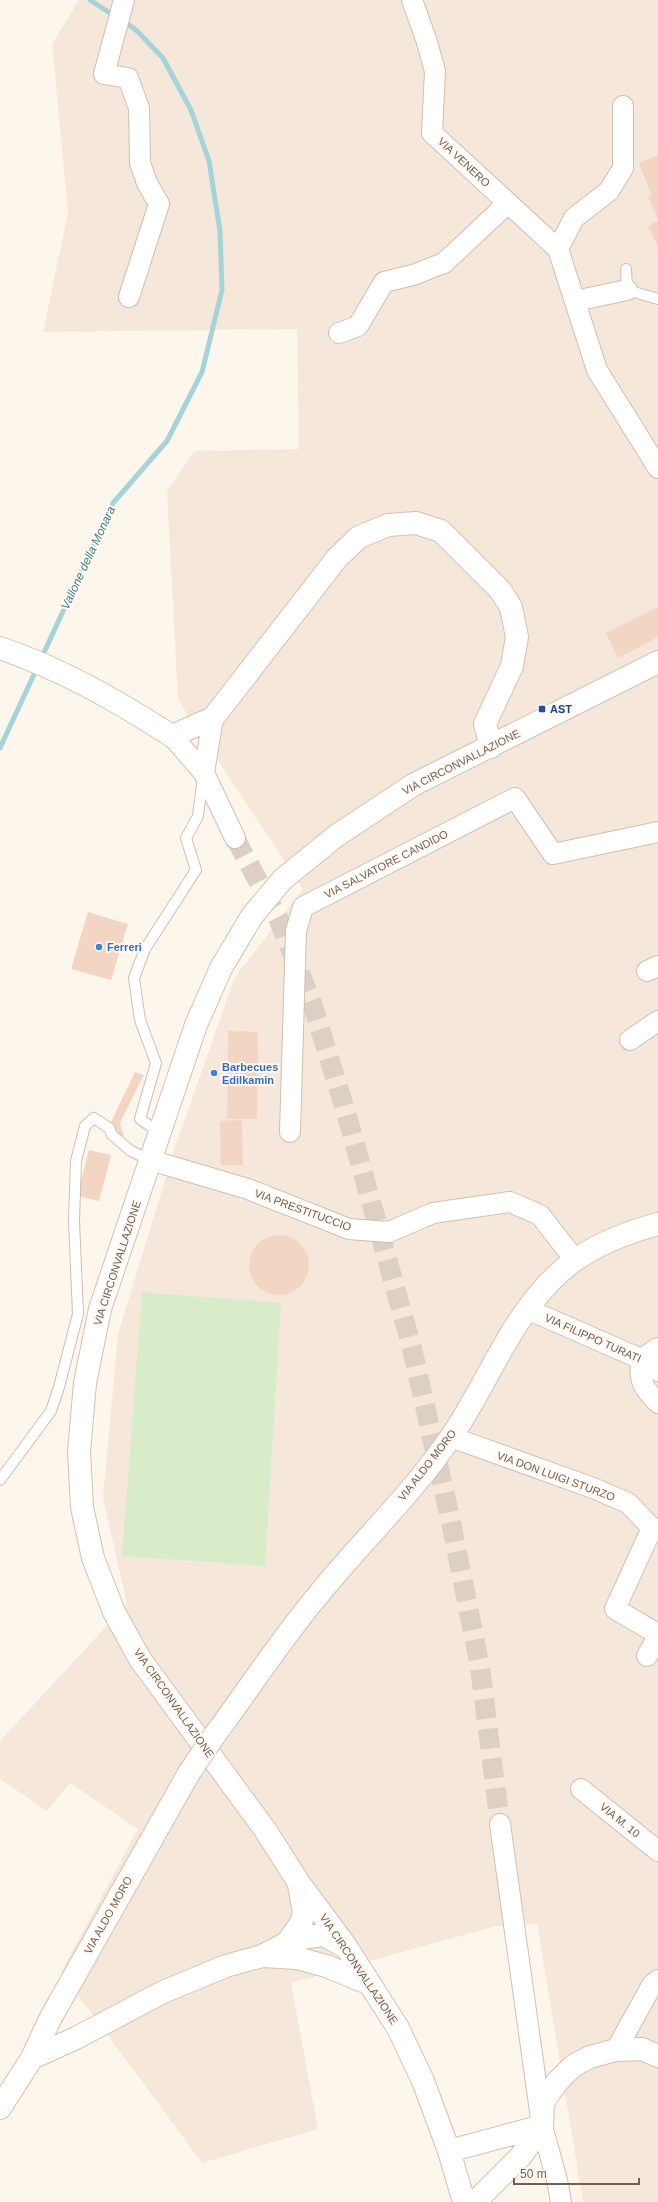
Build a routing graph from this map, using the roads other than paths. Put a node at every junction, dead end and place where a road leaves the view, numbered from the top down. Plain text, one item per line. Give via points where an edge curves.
1 (124, 0) edge
2 (412, 0) edge
3 (623, 106) dead end
4 (508, 203) junction
5 (558, 249) junction
6 (626, 269) dead end
7 (627, 290) junction
8 (129, 297) dead end
9 (658, 299) edge
10 (574, 301) junction
11 (339, 333) dead end
12 (658, 468) edge
13 (0, 648) edge
14 (658, 662) edge
15 (213, 718) junction
16 (172, 736) junction
17 (491, 747) junction
18 (204, 773) junction
19 (658, 832) edge
20 (235, 838) tunnel mouth
21 (658, 1021) edge
22 (630, 1040) dead end
23 (290, 1132) dead end
24 (160, 1133) junction
25 (150, 1160) junction
26 (658, 1224) edge
27 (575, 1260) junction
28 (527, 1309) junction
29 (658, 1348) edge
30 (641, 1359) junction
31 (658, 1371) edge
32 (658, 1402) edge
33 (451, 1437) junction
34 (0, 1480) edge
35 (658, 1635) edge
36 (647, 1656) dead end
37 (581, 1789) dead end
38 (500, 1824) tunnel mouth
39 (658, 1851) edge
40 (299, 1883) junction
41 (345, 1945) junction
42 (292, 1951) junction
43 (658, 1980) edge
44 (370, 1984) junction
45 (616, 2050) junction
46 (658, 2056) edge
47 (32, 2058) junction
48 (0, 2108) edge
49 (542, 2126) junction
50 (449, 2151) junction
51 (464, 2202) edge
52 (475, 2202) edge
53 (561, 2202) edge

1 - 8 street via 104,74 128,78 139,108 140,163 147,183 159,204
2 - 4 street, VIA VENERO via 435,71 432,133
3 - 5 street via 623,168 608,191 574,218
4 - 5 street, VIA VENERO
4 - 11 street via 444,263 414,275 384,282 358,326
5 - 10 street
6 - 7 lane
7 - 9 lane
7 - 10 street
10 - 12 street via 597,370
13 - 16 street via 83,682
14 - 17 street, VIA CIRCONVALLAZIONE
15 - 16 street
15 - 17 street via 337,558 359,537 388,525 416,523 441,531 500,590 511,607 517,637 512,666 485,724
15 - 18 street
16 - 18 street
17 - 24 street, VIA CIRCONVALLAZIONE via 413,785 336,836 283,879 252,916 221,968 196,1025
18 - 20 street
18 - 24 lane via 198,816 186,838 196,870 145,949 134,978 140,1020 156,1062 140,1119
19 - 23 street, VIA SALVATORE CANDIDO via 553,854 515,798 304,907 296,931
21 - 22 street
24 - 25 street, VIA CIRCONVALLAZIONE
25 - 27 street, VIA PRESTITUCCIO via 248,1189 349,1229 389,1232 433,1214 510,1202 540,1215
25 - 34 lane via 131,1151 109,1128 94,1118 85,1126 76,1161 74,1222 78,1314 51,1412
25 - 40 street, VIA CIRCONVALLAZIONE via 100,1309 85,1383 80,1452 82,1506 93,1558 111,1606 140,1659 266,1831
26 - 27 street, VIA ALDO MORO via 614,1240
27 - 28 street, VIA ALDO MORO
28 - 30 street, VIA FILIPPO TURATI
28 - 33 street, VIA ALDO MORO
29 - 30 street
30 - 31 street, VIA FILIPPO TURATI
30 - 32 street via 639,1375 648,1392
33 - 35 street, VIA DON LUIGI STURZO via 628,1503 652,1528 615,1609
33 - 47 street, VIA ALDO MORO, bridge via 420,1478 318,1595 189,1773 50,2019
35 - 36 street
37 - 39 street, VIA M. 10
38 - 49 street
40 - 41 street, VIA CIRCONVALLAZIONE
40 - 42 street via 304,1912
41 - 42 street via 324,1935 307,1937
41 - 44 street, VIA CIRCONVALLAZIONE
42 - 44 street
42 - 47 street via 226,1966 163,1992
43 - 45 street via 652,1985
44 - 50 street, VIA CIRCONVALLAZIONE via 398,2028 423,2081
45 - 46 street via 642,2049
45 - 49 street via 590,2057 573,2066 558,2081 544,2102
47 - 48 street, VIA ALDO MORO
49 - 50 street
49 - 52 street via 521,2156
49 - 53 street
50 - 51 street, VIA CIRCONVALLAZIONE

